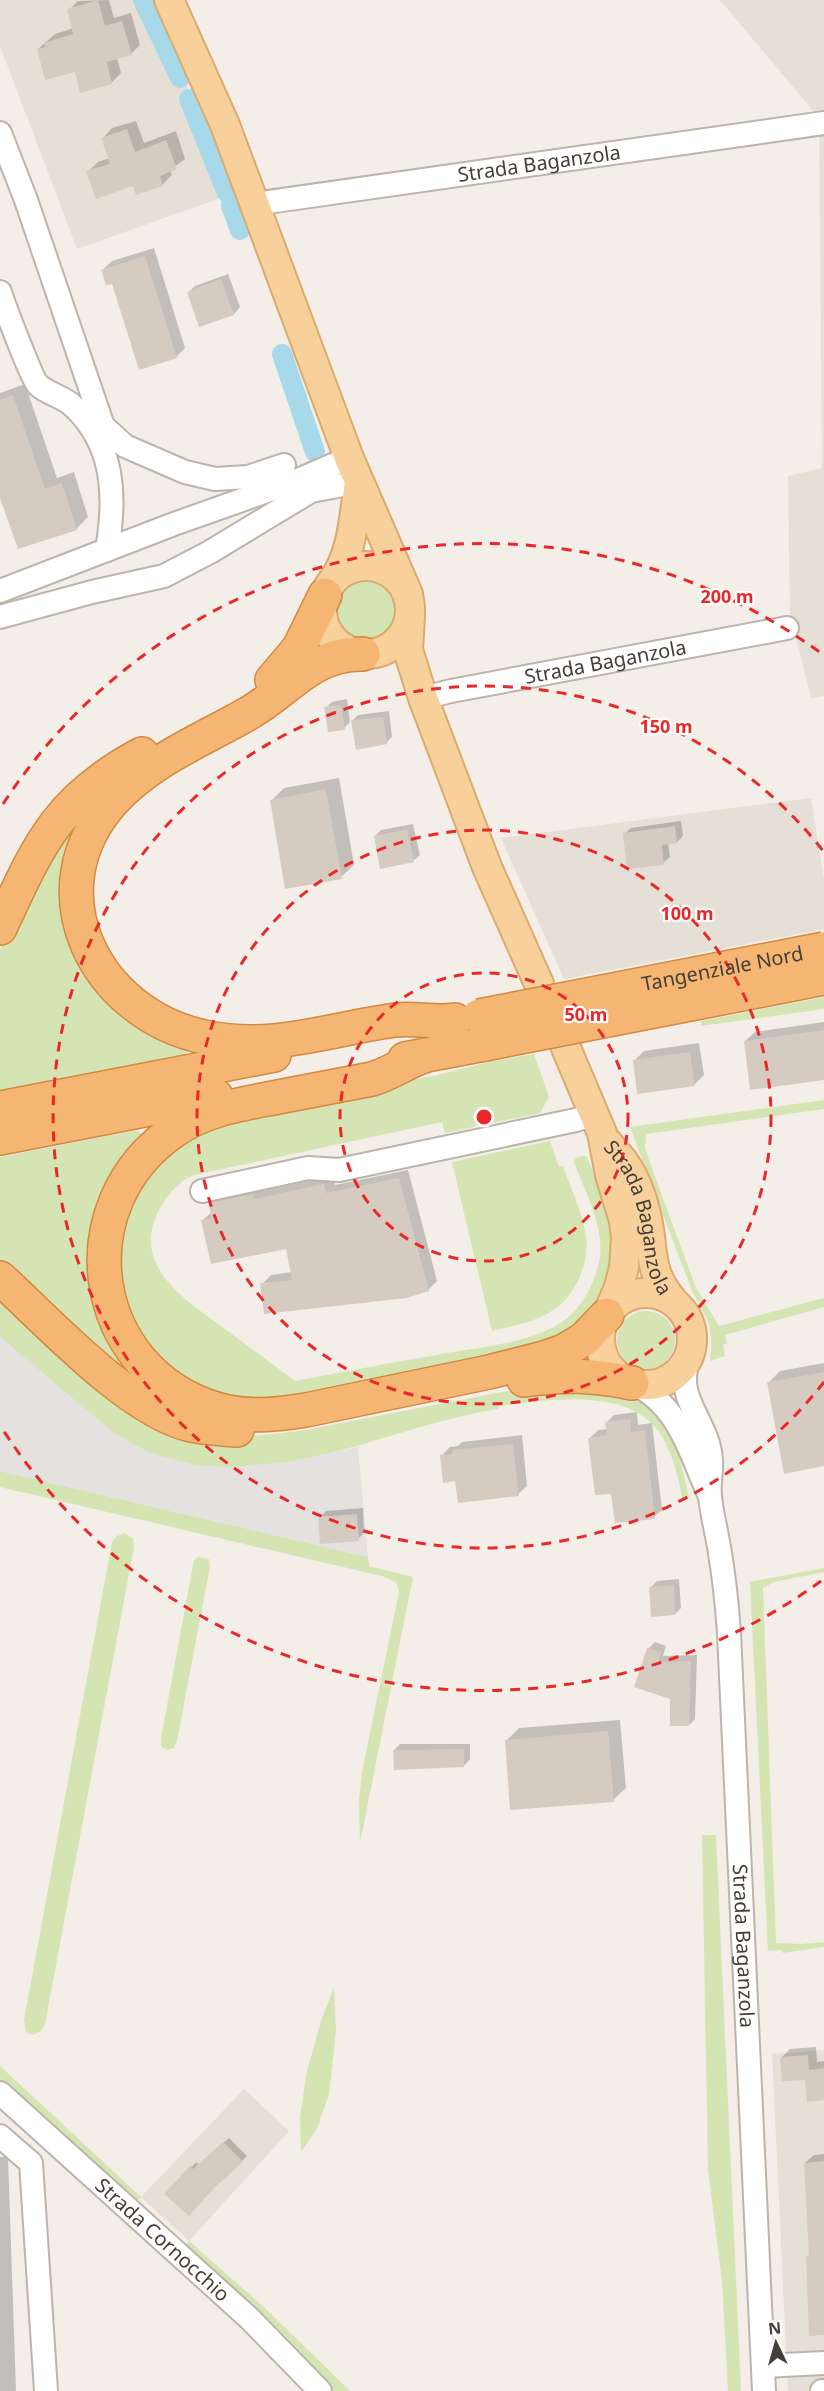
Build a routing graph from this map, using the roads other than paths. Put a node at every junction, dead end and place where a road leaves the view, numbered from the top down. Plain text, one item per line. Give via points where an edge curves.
1 (169, 0) edge
2 (824, 123) edge
3 (0, 132) edge
4 (254, 204) junction
5 (0, 292) edge
6 (284, 465) dead end
7 (354, 470) junction
8 (107, 550) junction
9 (328, 589) junction
10 (0, 591) edge
11 (409, 605) junction
12 (0, 617) edge
13 (787, 628) dead end
14 (363, 654) junction
15 (423, 698) junction
16 (0, 928) edge
17 (824, 949) edge
18 (824, 978) edge
19 (539, 984) dead end
20 (473, 1027) junction
21 (566, 1048) dead end
22 (427, 1055) junction
23 (0, 1108) edge
24 (598, 1124) junction
25 (0, 1138) edge
26 (202, 1191) dead end
27 (0, 1278) edge
28 (674, 1302) junction
29 (607, 1315) junction
30 (689, 1357) junction
31 (632, 1383) junction
32 (710, 1500) junction
33 (0, 2092) edge
34 (0, 2136) edge
35 (824, 2363) edge
36 (763, 2366) junction
37 (46, 2391) edge
38 (320, 2391) edge
39 (764, 2391) edge

1 - 4 main road via 215,98
2 - 4 street, Strada Baganzola
3 - 6 street via 103,426 126,446 185,472 215,479 248,477
4 - 7 main road
5 - 8 street via 37,384 71,404 102,443 112,484 113,517
7 - 8 street via 298,480
7 - 9 main road via 347,554
7 - 11 main road
7 - 12 street via 164,576
8 - 10 street
9 - 11 main road via 342,573 355,567 376,567 395,576
9 - 14 main road via 323,617 331,636 342,646
9 - 16 highway via 299,648 262,689 119,766 74,801 40,846
11 - 14 main road via 402,636 391,646
11 - 15 main road via 408,650
13 - 15 street, Strada Baganzola
14 - 15 main road via 380,662
14 - 20 highway via 336,657 310,667 263,704 161,762 122,791 92,830 82,859 77,892 81,924 99,970 120,995 146,1015 191,1034 265,1042 302,1039 395,1020
15 - 19 main road via 487,867
17 - 20 highway, Tangenziale Nord, bridge
18 - 20 highway, bridge
20 - 22 highway
20 - 23 highway
21 - 24 main road, Strada Baganzola
22 - 25 highway
22 - 29 highway via 372,1079 213,1111 185,1124 151,1148 118,1192 104,1248 111,1304 134,1351 162,1381 191,1399 234,1413 279,1414 544,1358 573,1346
24 - 26 street via 576,1120 339,1170 308,1168
24 - 28 main road, Strada Baganzola via 635,1183 646,1214 657,1276
24 - 29 main road, Strada Baganzola via 626,1238 622,1278
27 - 31 highway via 126,1390 172,1418 202,1427 240,1430 296,1425 482,1386 552,1376 589,1376
28 - 29 main road, Strada Baganzola via 653,1293 638,1294 617,1303
28 - 30 main road, Strada Baganzola via 691,1327
29 - 31 main road, Strada Baganzola via 601,1329 602,1351 613,1371
30 - 31 main road via 681,1370 662,1383
30 - 32 street, Strada Baganzola via 684,1384 710,1453
31 - 32 street, Strada Baganzola via 650,1392 673,1415
32 - 36 street, Strada Baganzola via 724,1575 729,1634
33 - 38 street, Strada Cornocchio via 249,2318
34 - 37 street via 31,2163
35 - 36 street
36 - 39 street, Strada Baganzola

